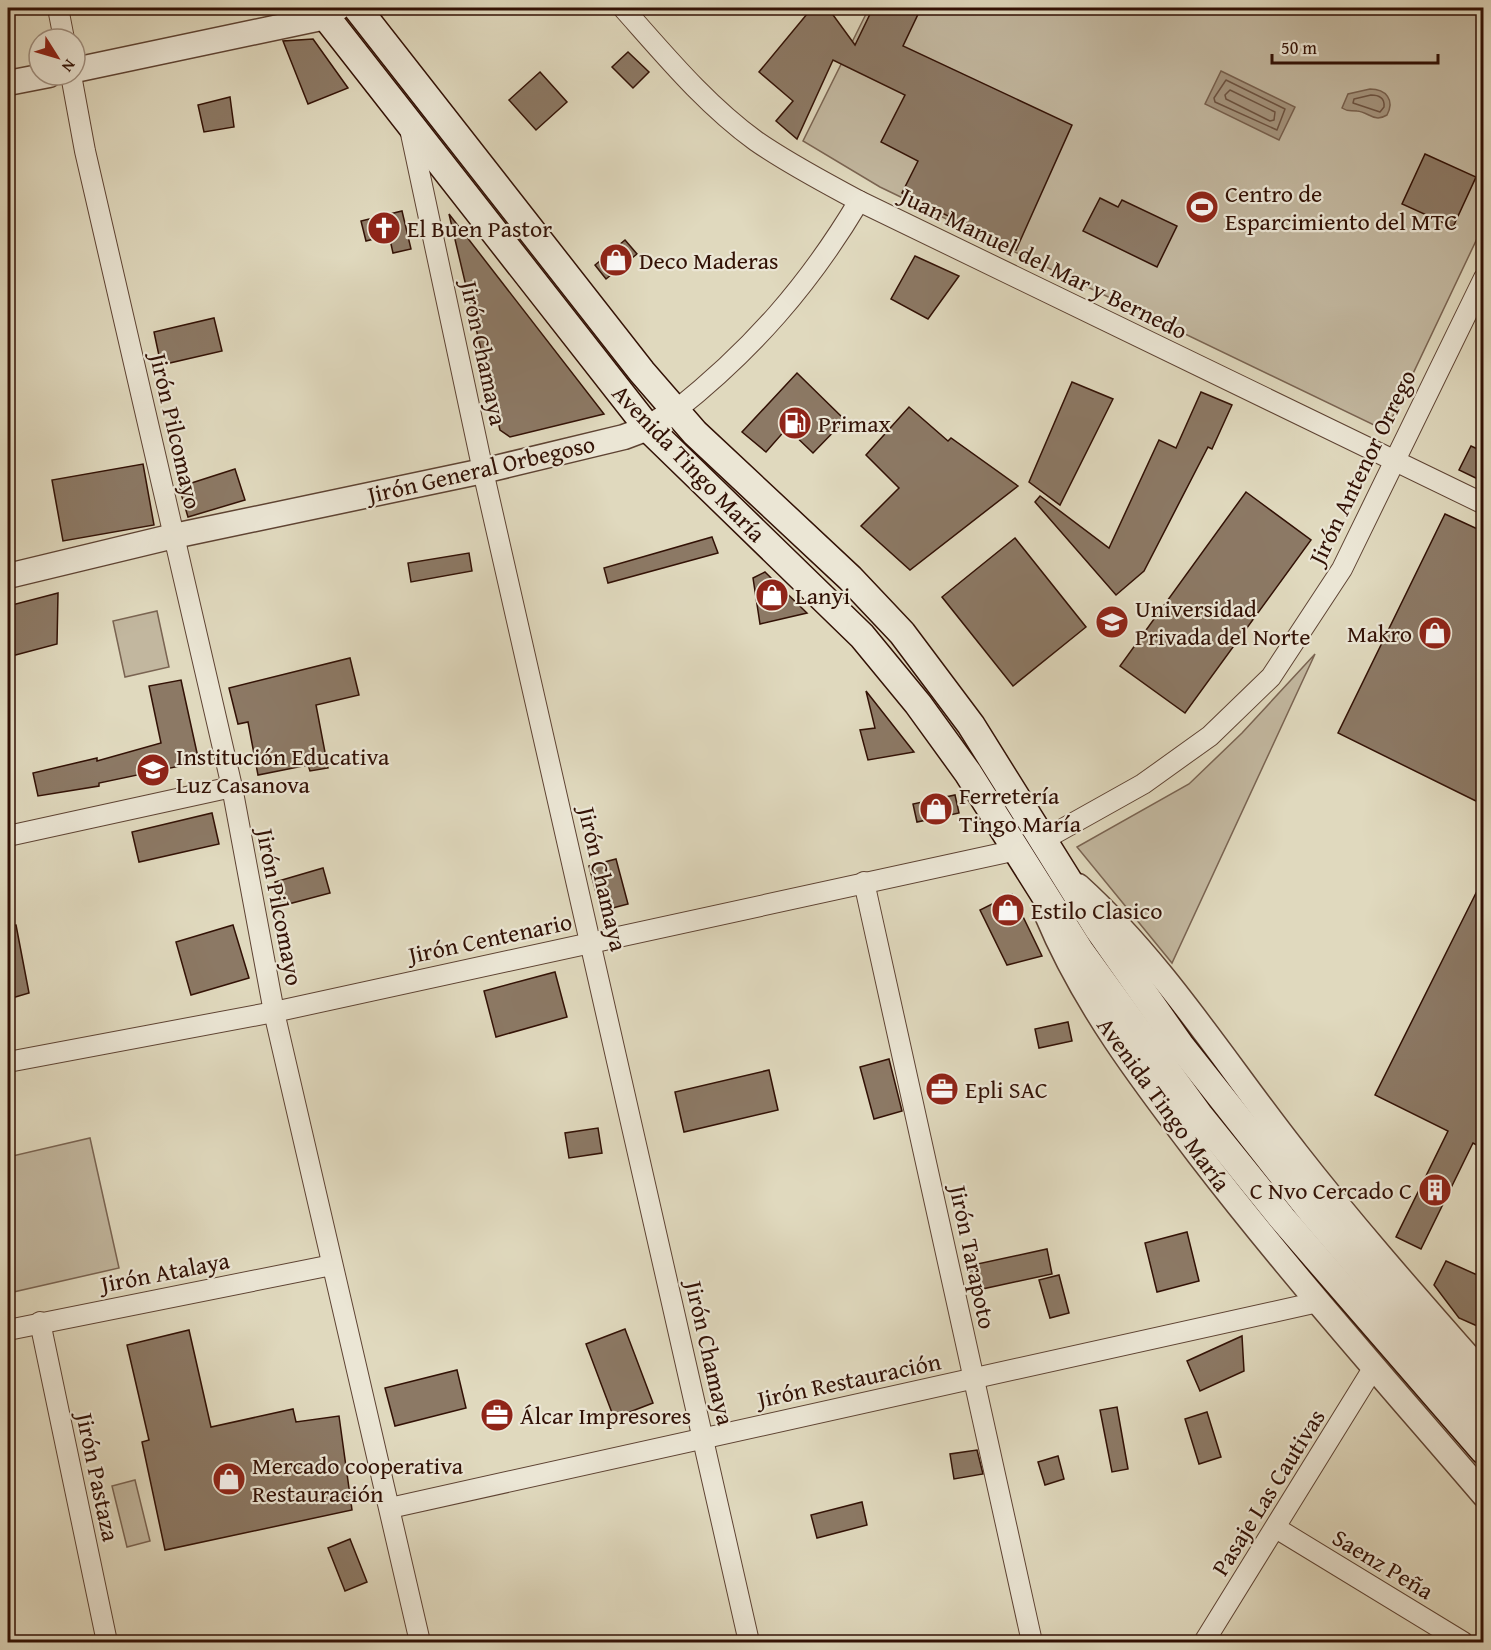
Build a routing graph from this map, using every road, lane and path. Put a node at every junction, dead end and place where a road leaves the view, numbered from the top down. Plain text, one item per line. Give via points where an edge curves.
1 (58, 8) edge
2 (357, 8) edge
3 (623, 8) edge
4 (328, 11) edge
5 (62, 27) edge
6 (87, 67) edge
7 (27, 79) edge
8 (8, 83) edge
9 (73, 87) edge
10 (410, 127) junction
11 (859, 201) junction
12 (1484, 278) edge
13 (675, 411) junction
14 (648, 428) junction
15 (1395, 462) junction
16 (483, 471) junction
17 (1484, 504) edge
18 (174, 536) junction
19 (819, 548) junction
20 (799, 573) junction
21 (8, 576) edge
22 (232, 787) junction
23 (8, 836) edge
24 (1043, 840) junction
25 (1017, 850) junction
26 (1061, 871) junction
27 (864, 882) junction
28 (1040, 886) junction
29 (591, 942) junction
30 (274, 1012) junction
31 (8, 1062) edge
32 (332, 1265) junction
33 (1318, 1302) junction
34 (40, 1322) junction
35 (8, 1330) edge
36 (1374, 1367) junction
37 (1484, 1375) edge
38 (974, 1379) junction
39 (1484, 1412) edge
40 (703, 1439) junction
41 (1484, 1451) edge
42 (1484, 1494) edge
43 (390, 1508) junction
44 (1276, 1528) junction
45 (107, 1642) edge
46 (420, 1642) edge
47 (748, 1642) edge
48 (1032, 1642) edge
49 (1205, 1642) edge
50 (1463, 1642) edge

1 - 5 street
2 - 13 main road, Avenida Tingo María
3 - 11 street, Juan Manuel del Mar y Bernedo via 718,110 755,140
4 - 6 street
4 - 10 main road, Avenida Tingo María
7 - 8 street
9 - 18 street, Jirón Pilcomayo
10 - 14 main road, Avenida Tingo María
10 - 16 street, Jirón Chamaya
11 - 13 street, Jirón General Orbegoso via 829,250 780,315
11 - 15 street, Juan Manuel del Mar y Bernedo
12 - 15 street, Jirón Antenor Orrego
13 - 14 street, Jirón General Orbegoso
13 - 19 main road, Avenida Tingo María
14 - 16 street, Jirón General Orbegoso
14 - 20 main road, Avenida Tingo María
15 - 17 street, Juan Manuel del Mar y Bernedo
15 - 24 street, Jirón Antenor Orrego via 1342,569 1271,677 1201,743 1143,784
16 - 18 street, Jirón General Orbegoso
16 - 29 street, Jirón Chamaya
18 - 21 street, Jirón General Orbegoso
18 - 22 street, Jirón Pilcomayo
19 - 20 main road
19 - 24 main road, Avenida Tingo María via 902,633 939,680
20 - 25 main road, Avenida Tingo María via 862,636 918,704
22 - 23 street
22 - 30 street, Jirón Pilcomayo
24 - 26 main road, Avenida Tingo María
25 - 27 street, Jirón Centenario
25 - 28 main road, Avenida Tingo María
26 - 37 street, Avenida Tingo María via 1144,954 1364,1238
26 - 39 main road, Avenida Tingo María via 1138,989 1223,1101 1312,1212
27 - 29 street, Jirón Centenario
27 - 38 street, Jirón Tarapoto
28 - 33 street, Avenida Tingo María via 1046,913 1062,949 1112,1037 1212,1172
28 - 41 main road, Avenida Tingo María via 1116,1002 1220,1141
29 - 30 street, Jirón Centenario
29 - 40 street, Jirón Chamaya
30 - 31 street, Jirón Centenario
30 - 32 street, Jirón Pilcomayo
32 - 34 street, Jirón Atalaya
32 - 43 street, Jirón Pilcomayo
33 - 36 street, Avenida Tingo María
33 - 38 street, Jirón Restauración
34 - 35 street, Jirón Atalaya
34 - 45 street, Jirón Pastaza
36 - 42 street, Avenida Tingo María
36 - 44 street, Pasaje Las Cautivas
38 - 40 street, Jirón Restauración
38 - 48 street, Jirón Tarapoto
40 - 43 street, Jirón Restauración
40 - 47 street, Jirón Chamaya
43 - 46 street, Jirón Pilcomayo
44 - 49 street, Pasaje Las Cautivas
44 - 50 street, Saenz Peña

